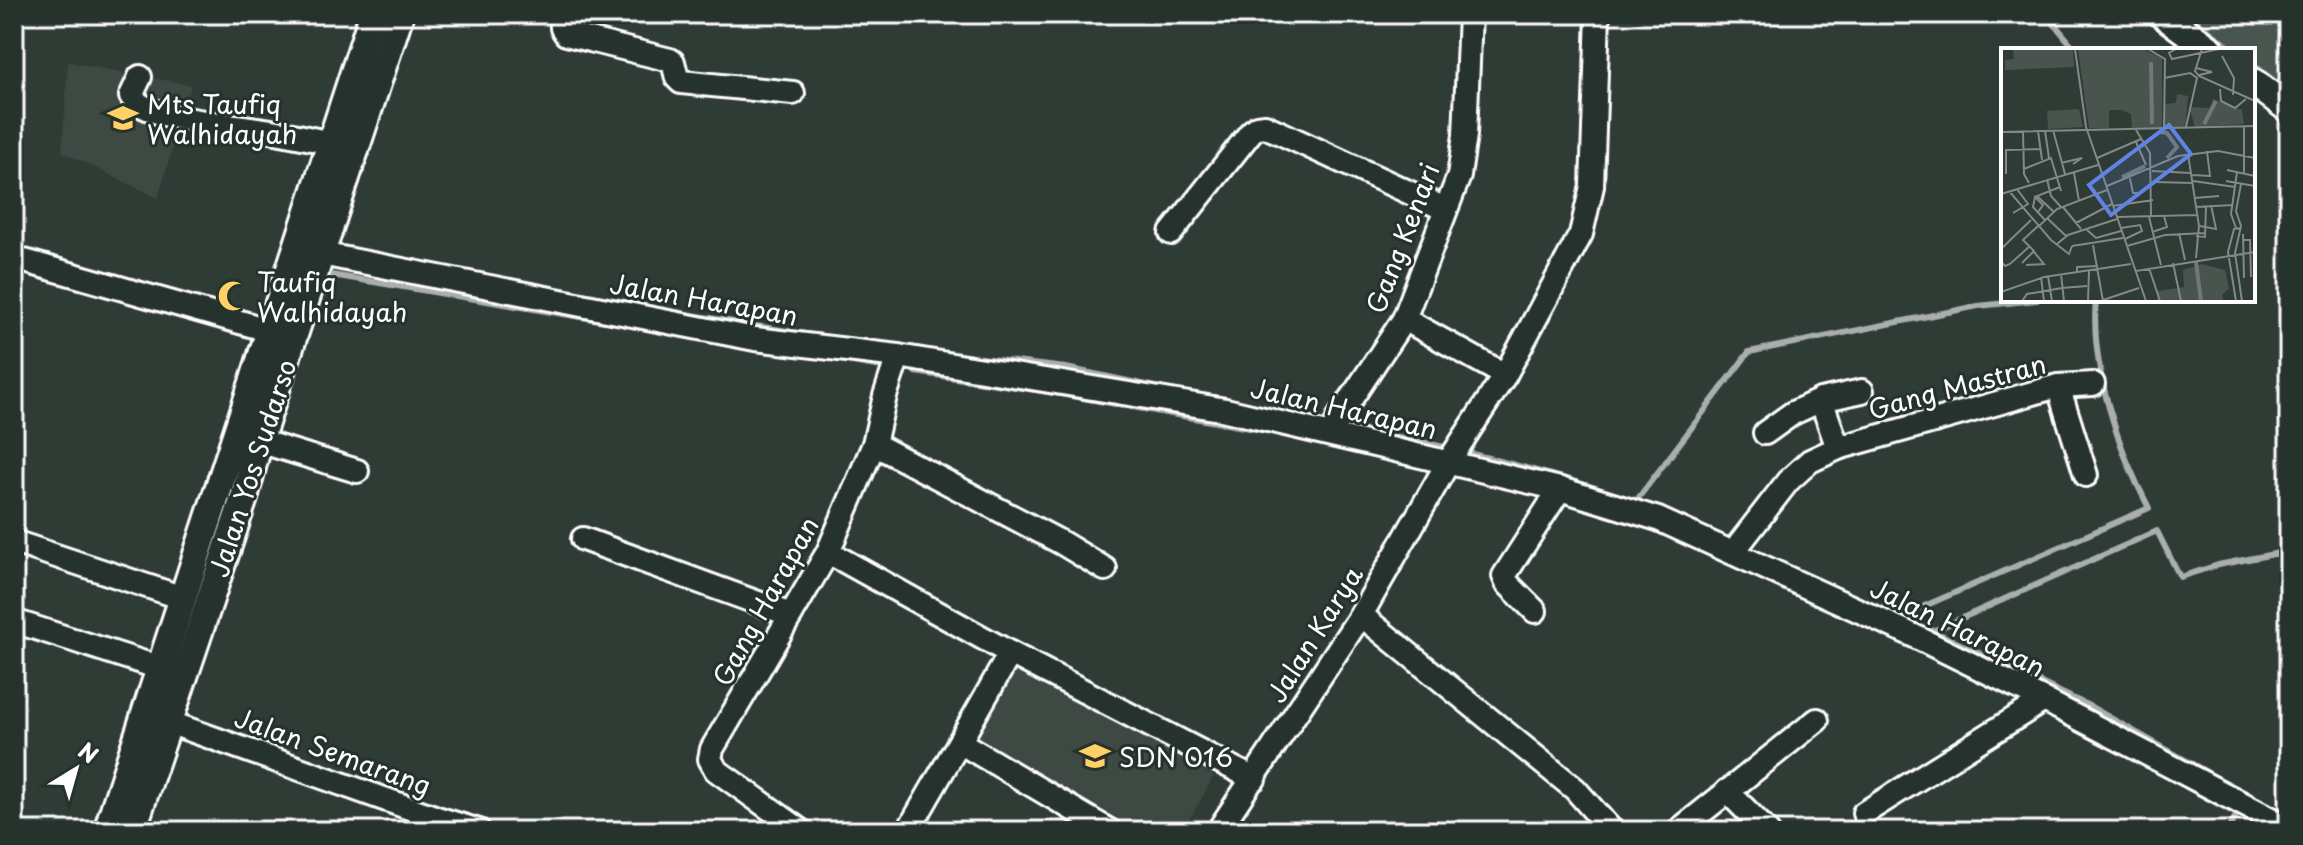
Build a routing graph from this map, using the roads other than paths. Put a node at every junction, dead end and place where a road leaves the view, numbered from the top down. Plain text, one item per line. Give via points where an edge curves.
1 (373, 14) edge
2 (400, 14) edge
3 (561, 14) edge
4 (1470, 14) edge
5 (1598, 14) edge
6 (2152, 16) edge
7 (2184, 48) edge
8 (2208, 48) edge
9 (140, 77) dead end
10 (2255, 84) edge
11 (793, 93) dead end
12 (2255, 104) edge
13 (2289, 109) edge
14 (2289, 129) edge
15 (331, 143) junction
16 (1445, 209) junction
17 (1171, 233) dead end
18 (321, 254) junction
19 (14, 258) edge
20 (1404, 319) junction
21 (268, 330) junction
22 (897, 359) junction
23 (1505, 375) junction
24 (2093, 384) dead end
25 (2058, 386) junction
26 (1862, 391) dead end
27 (1821, 400) junction
28 (1336, 426) junction
29 (1765, 433) dead end
30 (259, 441) junction
31 (874, 444) junction
32 (1838, 448) junction
33 (1450, 459) junction
34 (357, 471) dead end
35 (2086, 475) dead end
36 (218, 487) junction
37 (1560, 489) junction
38 (244, 498) junction
39 (583, 539) dead end
40 (14, 542) edge
41 (828, 552) junction
42 (1733, 552) junction
43 (1105, 569) dead end
44 (183, 598) junction
45 (1535, 611) dead end
46 (791, 615) junction
47 (1361, 615) junction
48 (14, 621) edge
49 (1926, 621) dead end
50 (1906, 632) junction
51 (1010, 653) junction
52 (160, 668) junction
53 (2044, 700) junction
54 (1817, 720) dead end
55 (168, 722) junction
56 (961, 743) junction
57 (1254, 779) junction
58 (1727, 791) junction
59 (1864, 813) dead end
60 (2251, 821) edge
61 (438, 825) edge
62 (1225, 828) edge
63 (2289, 828) edge
64 (107, 831) edge
65 (132, 831) edge
66 (479, 831) edge
67 (801, 831) edge
68 (908, 831) edge
69 (1110, 831) edge
70 (1612, 831) edge
71 (1678, 831) edge
72 (1767, 831) edge

1 - 15 main road, Jalan Yos Sudarso
2 - 18 main road, Jalan Yos Sudarso
3 - 11 street via 566,34 670,60 681,82
4 - 16 street, Gang Kenari via 1465,135 1459,176
5 - 23 street, Jalan Karya via 1592,186 1586,215 1576,244
6 - 7 main road
6 - 8 main road
9 - 15 street via 133,100 174,117
10 - 13 main road
12 - 14 main road
15 - 21 main road, Jalan Yos Sudarso
16 - 17 street via 1265,126 1251,132
16 - 20 street, Gang Kenari
18 - 22 street, Jalan Harapan via 755,339
18 - 30 main road, Jalan Yos Sudarso
19 - 21 street
20 - 23 street
20 - 28 street, Gang Kenari
21 - 36 main road, Jalan Yos Sudarso
22 - 28 street, Jalan Harapan
22 - 31 street, Gang Harapan
23 - 33 street, Jalan Karya
24 - 25 street, Gang Mastran
25 - 32 street, Gang Mastran
25 - 35 street
26 - 27 street, Gang Mastran
27 - 29 street, Gang Mastran
27 - 32 street
28 - 33 street, Jalan Harapan
30 - 34 street
30 - 38 main road, Jalan Yos Sudarso
31 - 41 street, Gang Harapan
31 - 43 street
32 - 42 street, Gang Mastran via 1810,461 1788,481
33 - 37 street, Jalan Harapan
33 - 47 street, Jalan Karya
36 - 38 main road
36 - 44 main road, Jalan Yos Sudarso
37 - 42 street, Jalan Harapan via 1658,519
37 - 45 street via 1504,576
38 - 55 main road, Jalan Yos Sudarso
39 - 46 street
40 - 44 street
41 - 46 street, Gang Harapan
41 - 51 street
42 - 50 street, Jalan Harapan
44 - 52 main road, Jalan Yos Sudarso
46 - 67 street, Gang Harapan via 710,759 722,775
47 - 57 street, Jalan Karya
47 - 70 street via 1575,789
48 - 52 street
49 - 50 street
50 - 53 street, Jalan Harapan
51 - 56 street
51 - 57 street
52 - 64 main road, Jalan Yos Sudarso
53 - 59 street
53 - 60 street, Jalan Harapan
54 - 58 street
55 - 61 street, Jalan Semarang
55 - 65 main road, Jalan Yos Sudarso
56 - 68 street
56 - 69 street
57 - 62 street, Jalan Karya
58 - 71 street
58 - 72 street
60 - 63 street, Jalan Harapan
61 - 66 street, Jalan Semarang

